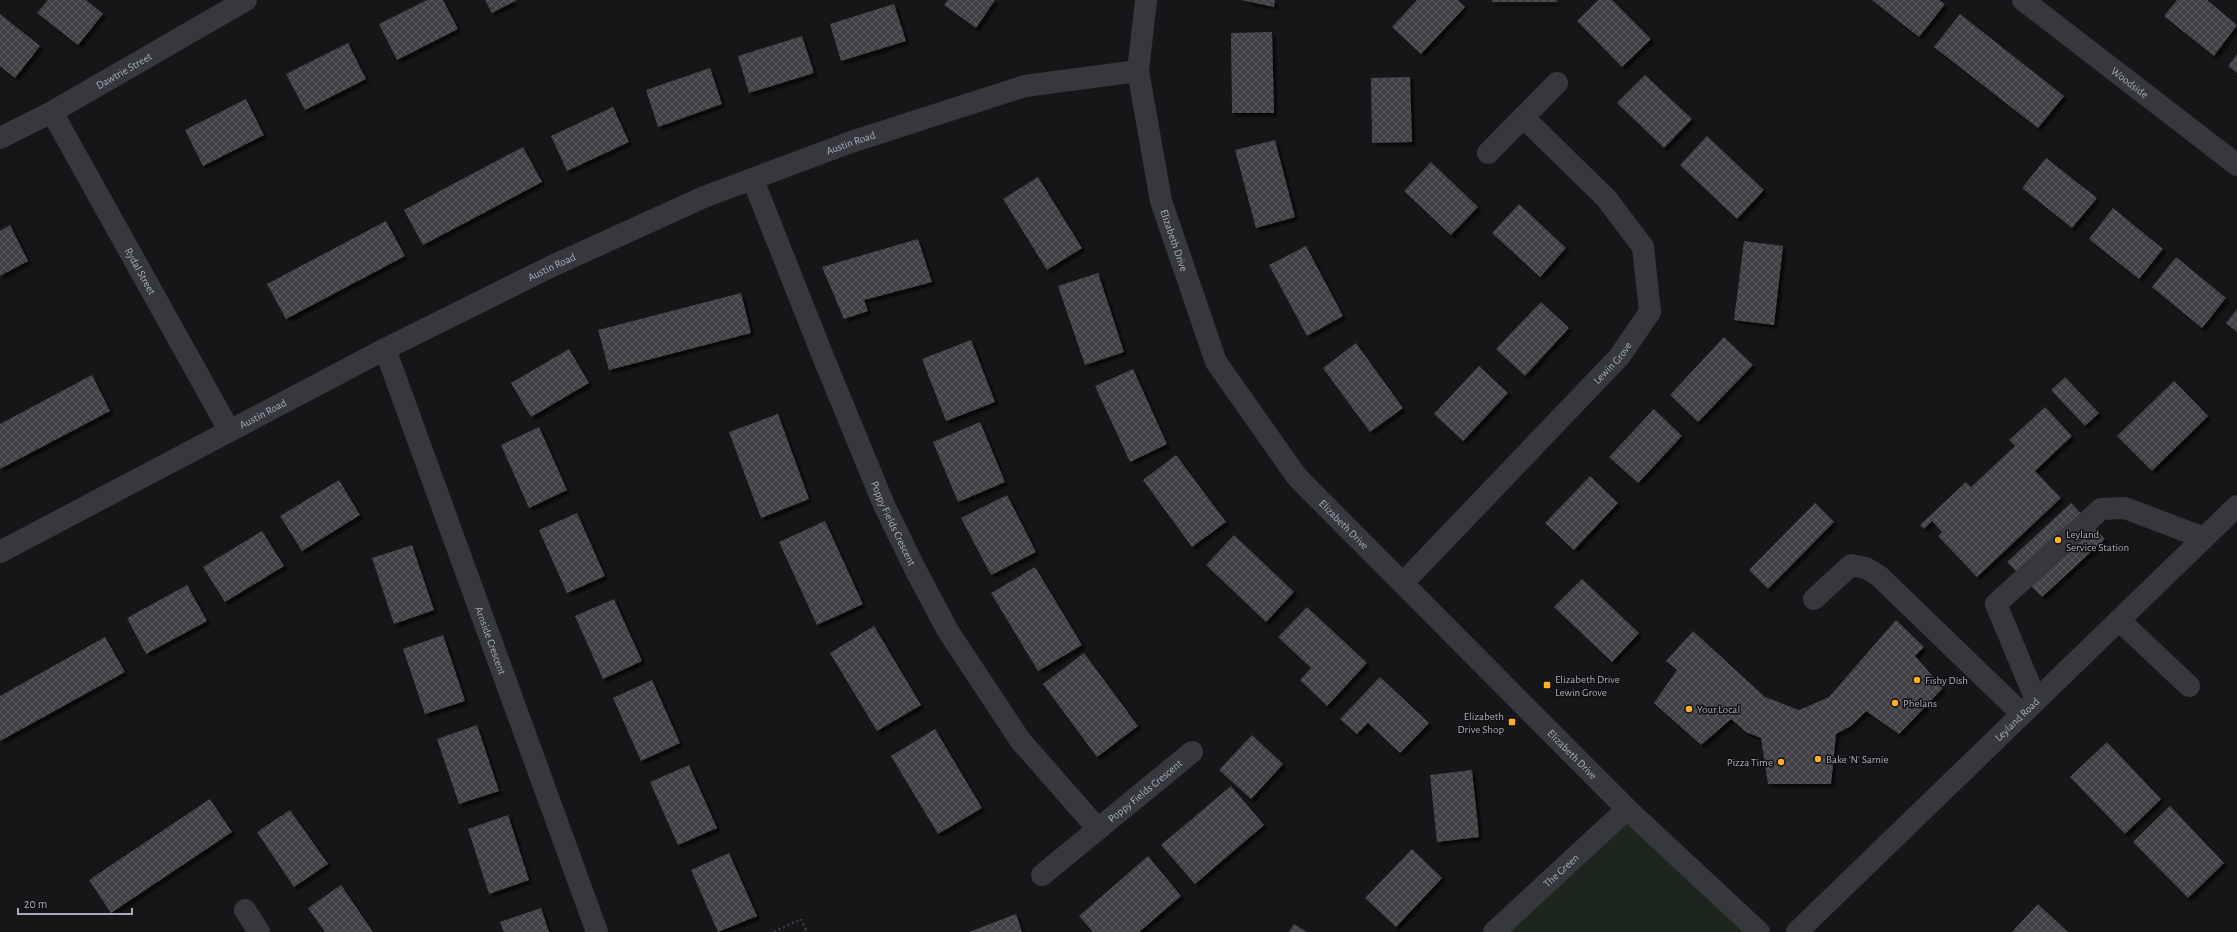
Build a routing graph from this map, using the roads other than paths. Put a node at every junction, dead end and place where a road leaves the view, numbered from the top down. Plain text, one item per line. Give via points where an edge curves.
1 (246, 0) edge
2 (1146, 0) edge
3 (2023, 0) edge
4 (1138, 71) junction
5 (1557, 83) dead end
6 (52, 112) junction
7 (1523, 118) junction
8 (0, 138) edge
9 (1488, 153) dead end
10 (2237, 165) edge
11 (753, 180) junction
12 (385, 349) junction
13 (229, 430) junction
14 (2237, 506) edge
15 (2204, 538) junction
16 (0, 552) edge
17 (1402, 584) junction
18 (1814, 599) dead end
19 (2119, 620) junction
20 (2189, 686) dead end
21 (2029, 707) junction
22 (1192, 752) dead end
23 (1628, 809) junction
24 (1098, 829) junction
25 (1042, 875) dead end
26 (245, 910) dead end
27 (259, 932) edge
28 (597, 932) edge
29 (1494, 932) edge
30 (1759, 932) edge
31 (1797, 932) edge

1 - 6 street, Dawtrie Street
2 - 4 street, Elizabeth Drive
3 - 10 street, Woodside
4 - 11 street, Austin Road via 1025,86 851,142
4 - 17 street, Elizabeth Drive via 1161,201 1216,362 1297,477
5 - 7 street
6 - 8 street, Dawtrie Street
6 - 13 street, Rydal Street
7 - 9 street
7 - 17 street, Lewin Grove via 1606,198 1642,247 1650,312 1618,357
11 - 12 street, Austin Road via 704,197 550,267
11 - 24 street, Poppy Fields Crescent via 878,490 915,569 948,631 1020,740
12 - 13 street, Austin Road
12 - 28 street, Arnside Crescent
13 - 16 street, Austin Road
14 - 15 street, Leyland Road
15 - 19 street, Leyland Road
15 - 21 street via 2125,508 2101,509 1996,604
17 - 23 street, Elizabeth Drive
18 - 21 street via 1851,565 1866,568 1879,576
19 - 20 street
19 - 21 street, Leyland Road
21 - 31 street, Leyland Road
22 - 24 street, Poppy Fields Crescent
23 - 29 street, The Green
23 - 30 street, Elizabeth Drive
24 - 25 street, Poppy Fields Crescent
26 - 27 street

